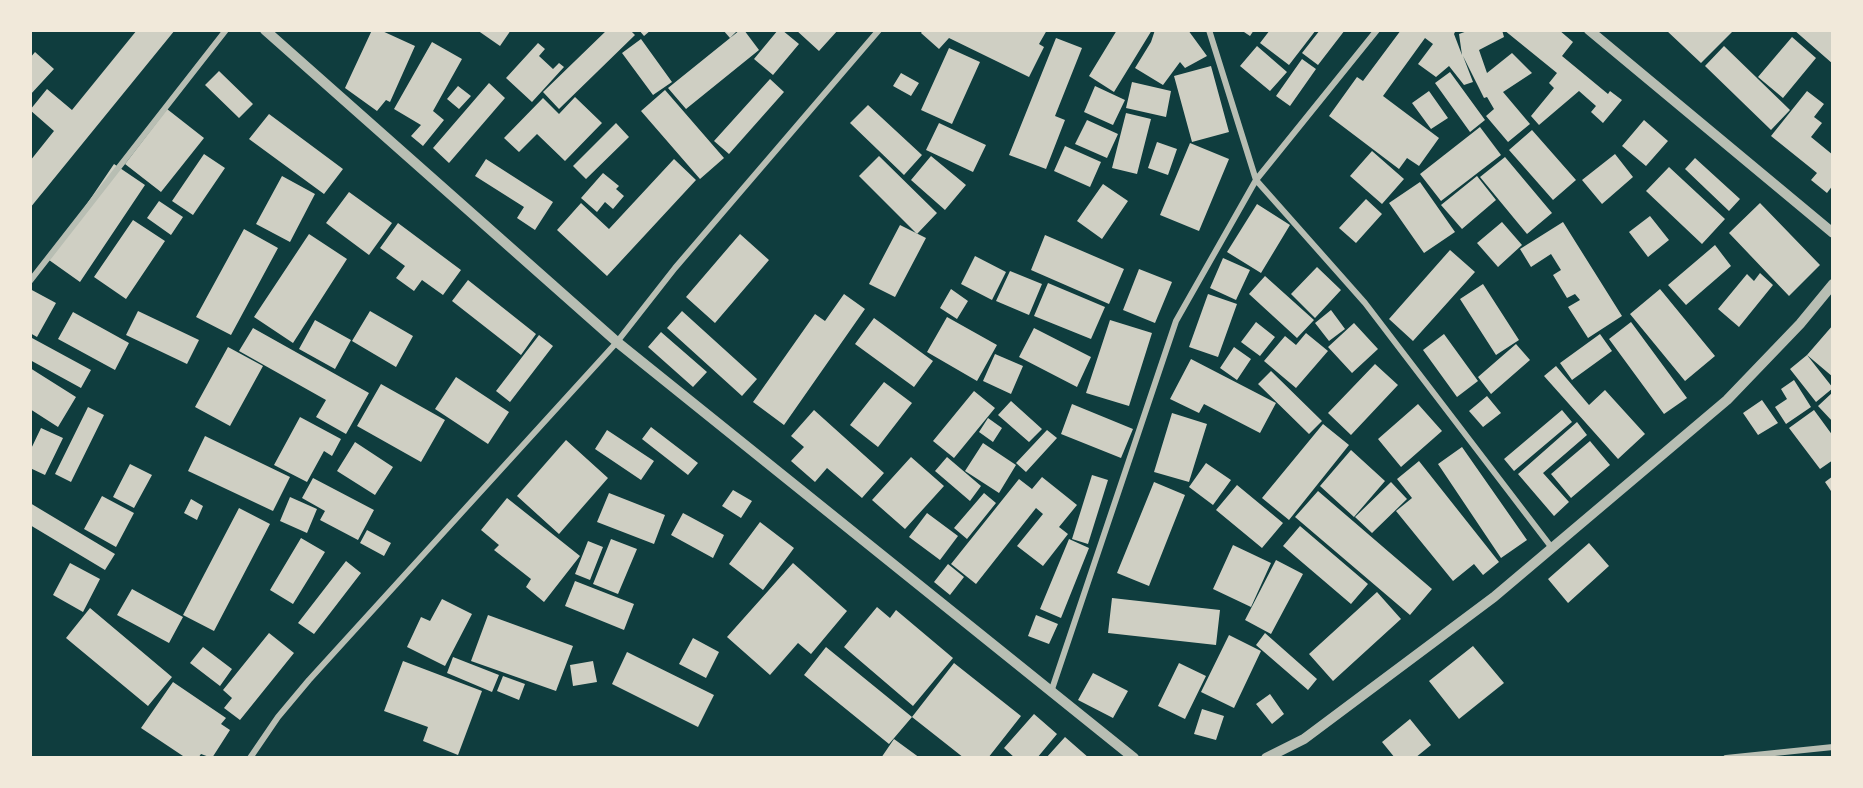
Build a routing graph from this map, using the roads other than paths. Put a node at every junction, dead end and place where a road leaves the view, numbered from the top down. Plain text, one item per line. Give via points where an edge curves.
1 (226, 30) edge
2 (265, 30) edge
3 (879, 30) edge
4 (1209, 30) edge
5 (1377, 30) edge
6 (1589, 30) edge
7 (1256, 180) junction
8 (1833, 233) edge
9 (30, 280) edge
10 (1833, 284) edge
11 (617, 342) junction
12 (1552, 548) junction
13 (1051, 693) junction
14 (1833, 747) edge
15 (250, 758) edge
16 (1134, 758) edge
17 (1266, 758) edge
18 (1726, 758) edge

1 - 9 street
2 - 11 street
3 - 11 street via 675,268
4 - 7 street
5 - 7 street
6 - 8 street
7 - 12 street via 1365,303
7 - 13 street via 1176,321
10 - 12 street via 1727,400
11 - 13 street
11 - 15 street via 309,680
12 - 17 street via 1494,597 1304,739
13 - 16 street
14 - 18 street

